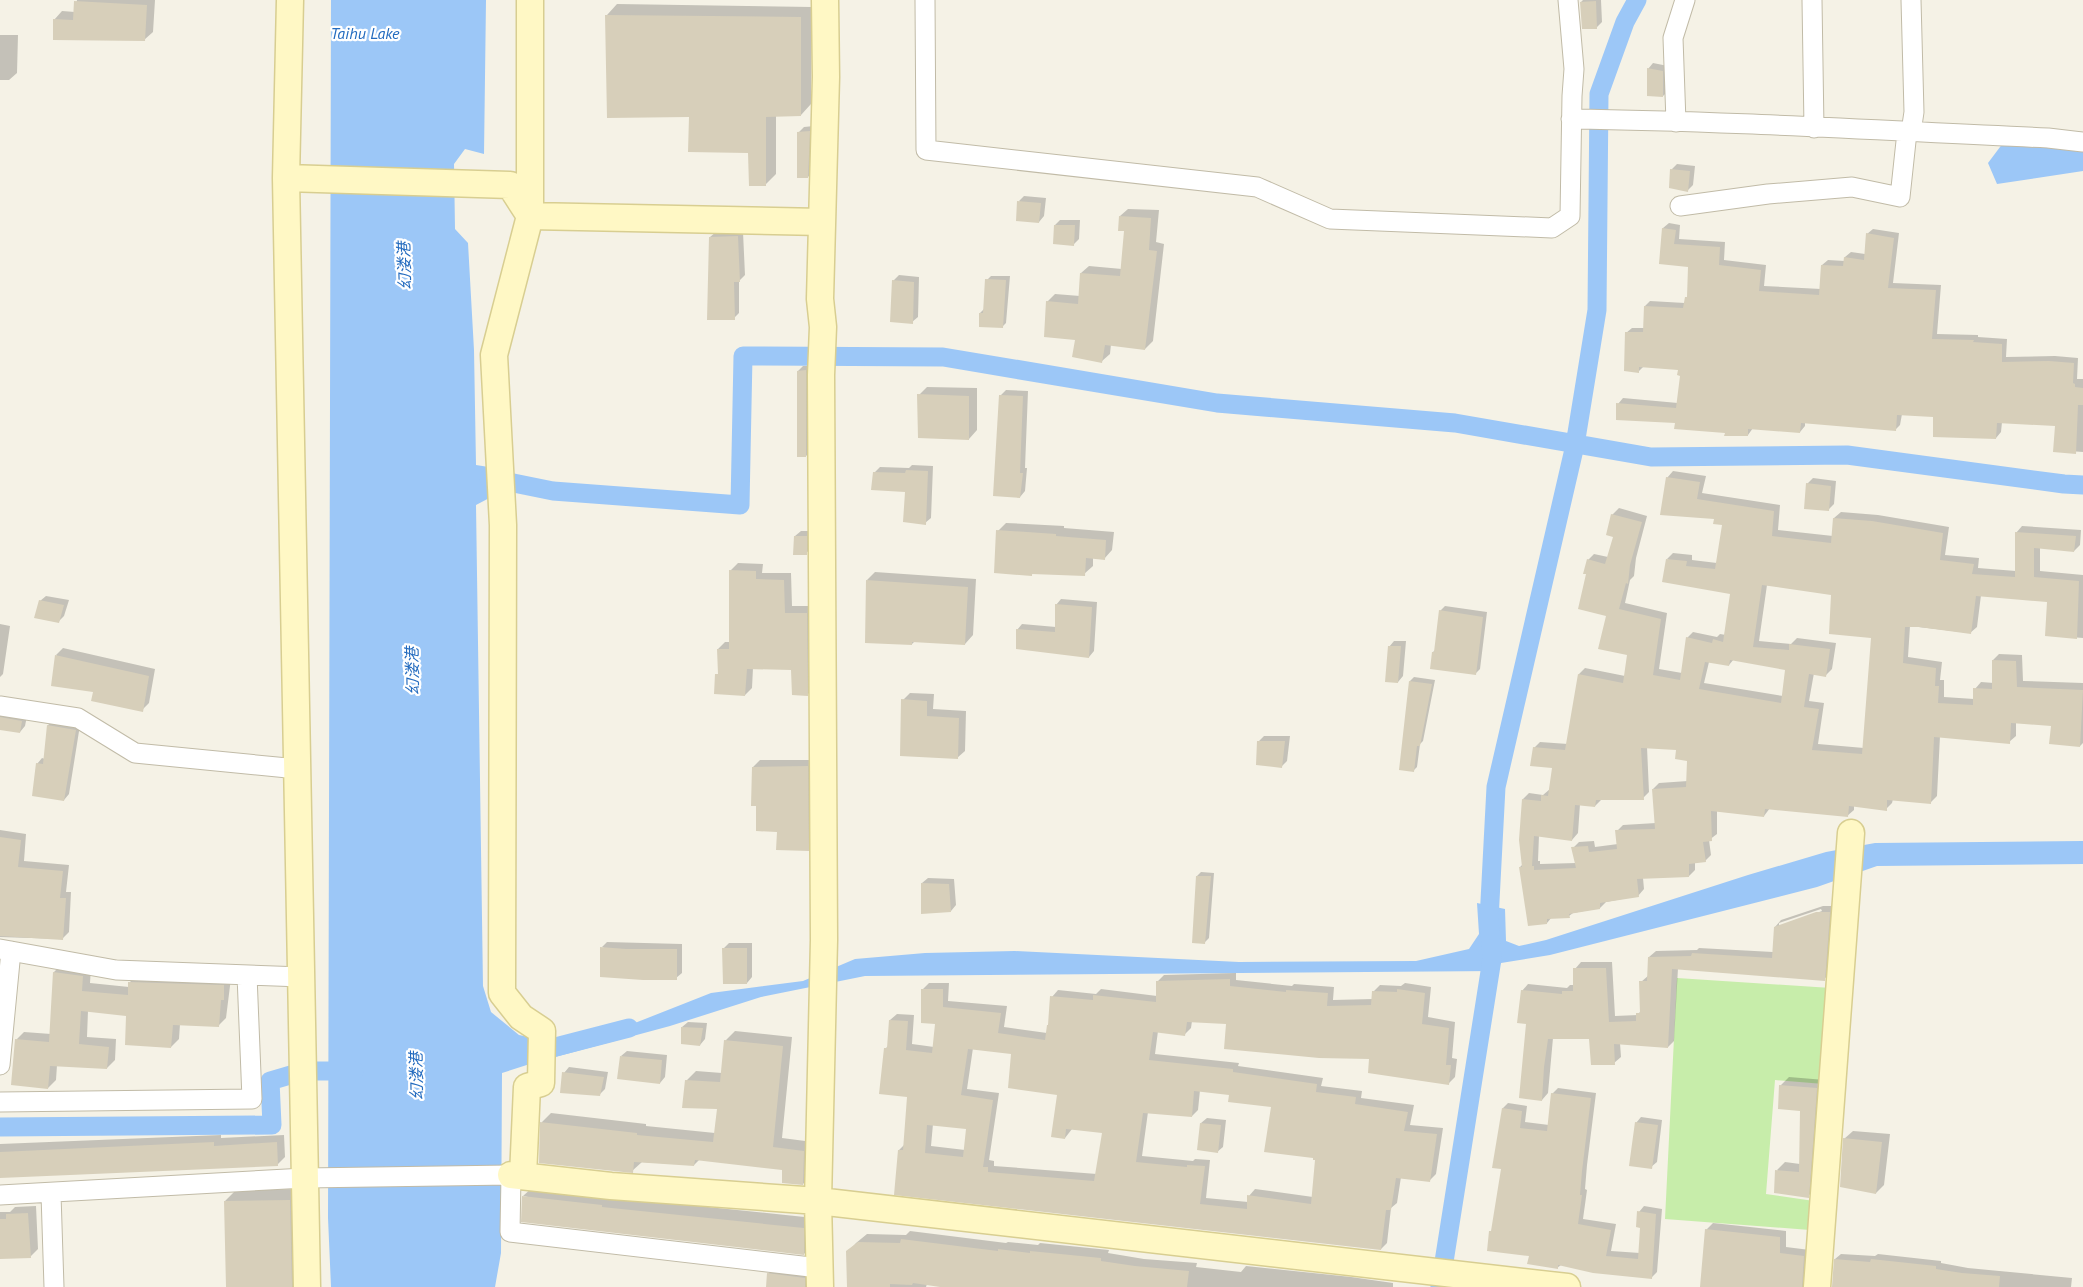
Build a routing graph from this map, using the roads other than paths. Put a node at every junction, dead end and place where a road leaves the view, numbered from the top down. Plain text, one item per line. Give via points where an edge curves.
1 (290, 0) edge
2 (530, 0) edge
3 (825, 0) edge
4 (835, 0) edge
5 (925, 0) edge
6 (1568, 0) edge
7 (1685, 0) edge
8 (1812, 0) edge
9 (1911, 0) edge
10 (826, 76) junction
11 (1571, 119) junction
12 (1676, 122) junction
13 (1814, 128) junction
14 (1909, 132) junction
15 (2083, 142) edge
16 (286, 178) junction
17 (1680, 206) dead end
18 (530, 216) junction
19 (822, 222) junction
20 (0, 706) edge
21 (298, 769) junction
22 (1851, 833) dead end
23 (5, 950) edge
24 (248, 975) junction
25 (302, 977) junction
26 (0, 1065) edge
27 (0, 1102) edge
28 (517, 1175) junction
29 (314, 1178) junction
30 (51, 1194) junction
31 (0, 1195) edge
32 (818, 1201) junction
33 (819, 1277) edge
34 (54, 1287) edge
35 (307, 1287) edge
36 (1567, 1287) edge
37 (1817, 1287) edge

1 - 16 street
2 - 18 street
3 - 10 street
4 - 10 street
5 - 11 street via 926,150 1257,187 1330,219 1552,228 1570,216
6 - 11 street via 1574,69
7 - 12 street via 1673,38
8 - 13 street
9 - 14 street via 1914,112
10 - 19 street
11 - 12 street
12 - 13 street
13 - 14 street
14 - 15 street
14 - 17 street via 1900,197 1852,187
16 - 18 street via 510,185
16 - 21 street
18 - 19 street
18 - 28 street via 494,355 503,525 502,994 521,1017 542,1031 542,1083 527,1087
19 - 32 street via 824,979
20 - 21 street via 78,718 136,753
21 - 25 street
22 - 37 street
23 - 24 street via 116,970
23 - 26 street
24 - 25 street
24 - 27 street via 252,1099
25 - 29 street
28 - 29 street
28 - 32 street via 611,1186
28 - 33 street via 510,1232
29 - 30 street
29 - 35 street
30 - 31 street
30 - 34 street
32 - 33 street
32 - 36 street

